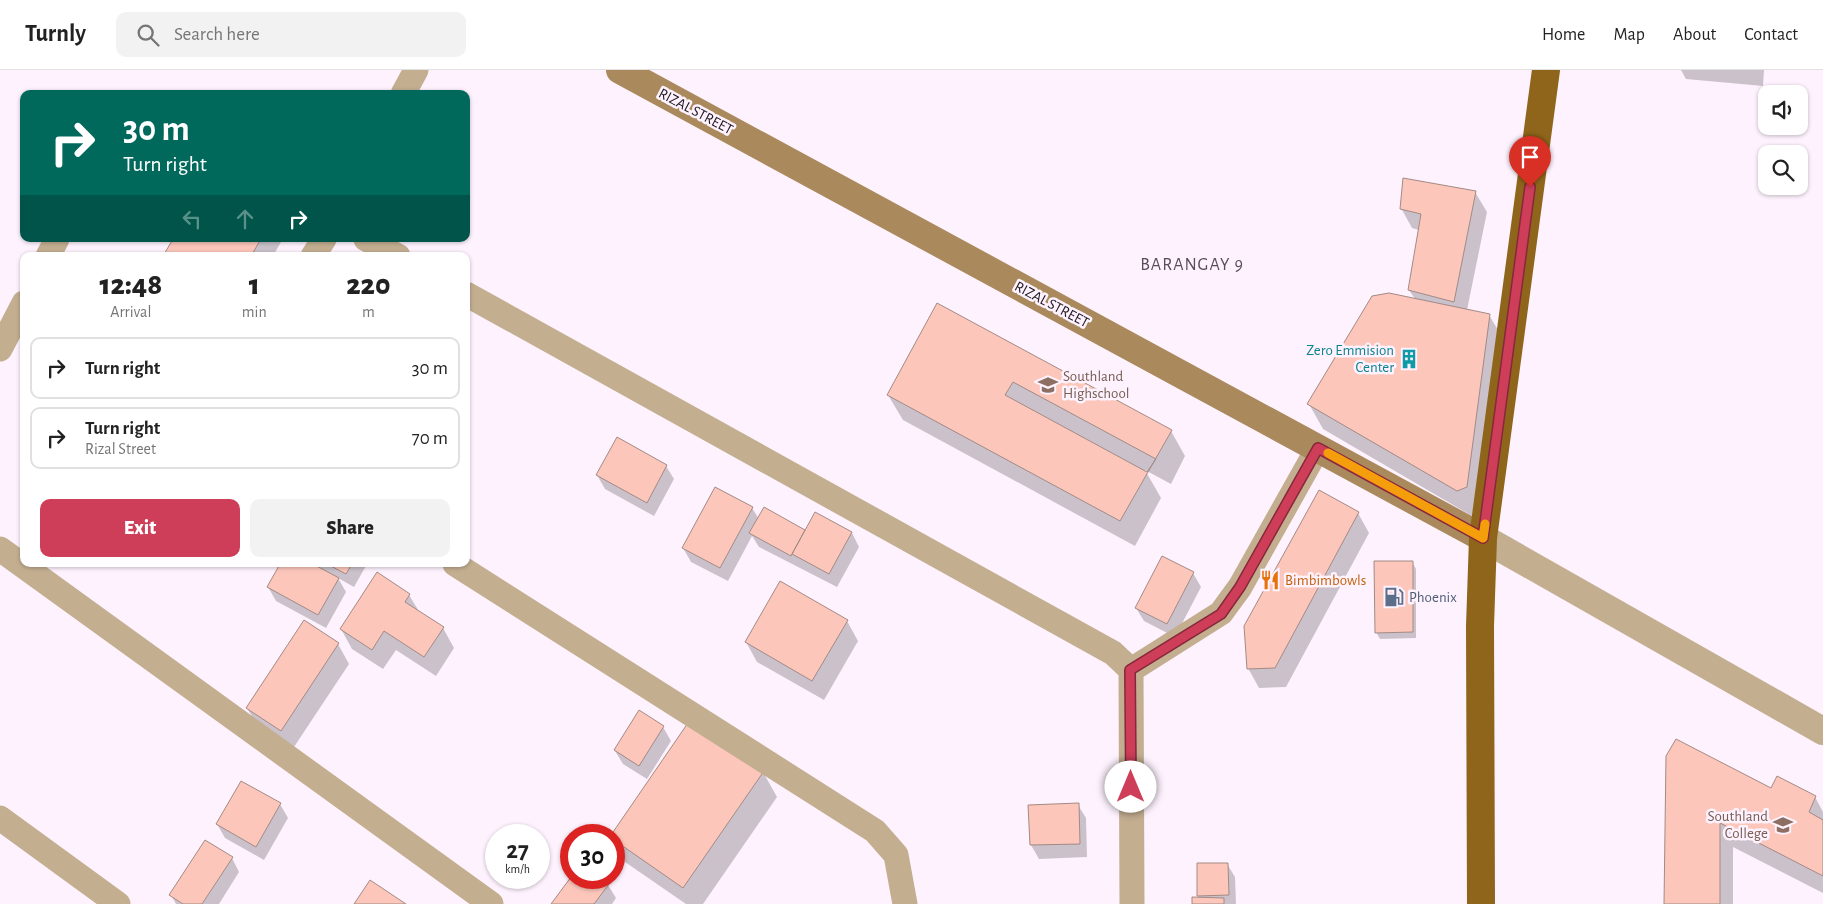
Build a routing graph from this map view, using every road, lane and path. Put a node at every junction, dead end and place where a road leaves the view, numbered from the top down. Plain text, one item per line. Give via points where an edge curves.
1 (416, 70) edge
2 (620, 70) edge
3 (1546, 70) edge
4 (405, 90) edge
5 (372, 242) edge
6 (390, 252) edge
7 (470, 296) edge
8 (20, 311) edge
9 (0, 349) edge
10 (1318, 448) junction
11 (1483, 538) junction
12 (0, 549) edge
13 (20, 563) edge
14 (25, 567) edge
15 (461, 567) edge
16 (1130, 670) junction
17 (1823, 731) edge
18 (0, 818) edge
19 (118, 904) edge
20 (492, 904) edge
21 (905, 904) edge
22 (1132, 904) edge
23 (1481, 904) edge

1 - 4 street
2 - 10 main road, RIZAL STREET
3 - 11 highway
5 - 6 street
7 - 16 street via 1113,652
8 - 9 street
10 - 11 main road, RIZAL STREET
10 - 16 street via 1240,587 1221,614
11 - 17 street
11 - 23 highway via 1480,626
12 - 13 street
14 - 20 street
15 - 21 street via 874,831 896,855
16 - 22 street
18 - 19 street

